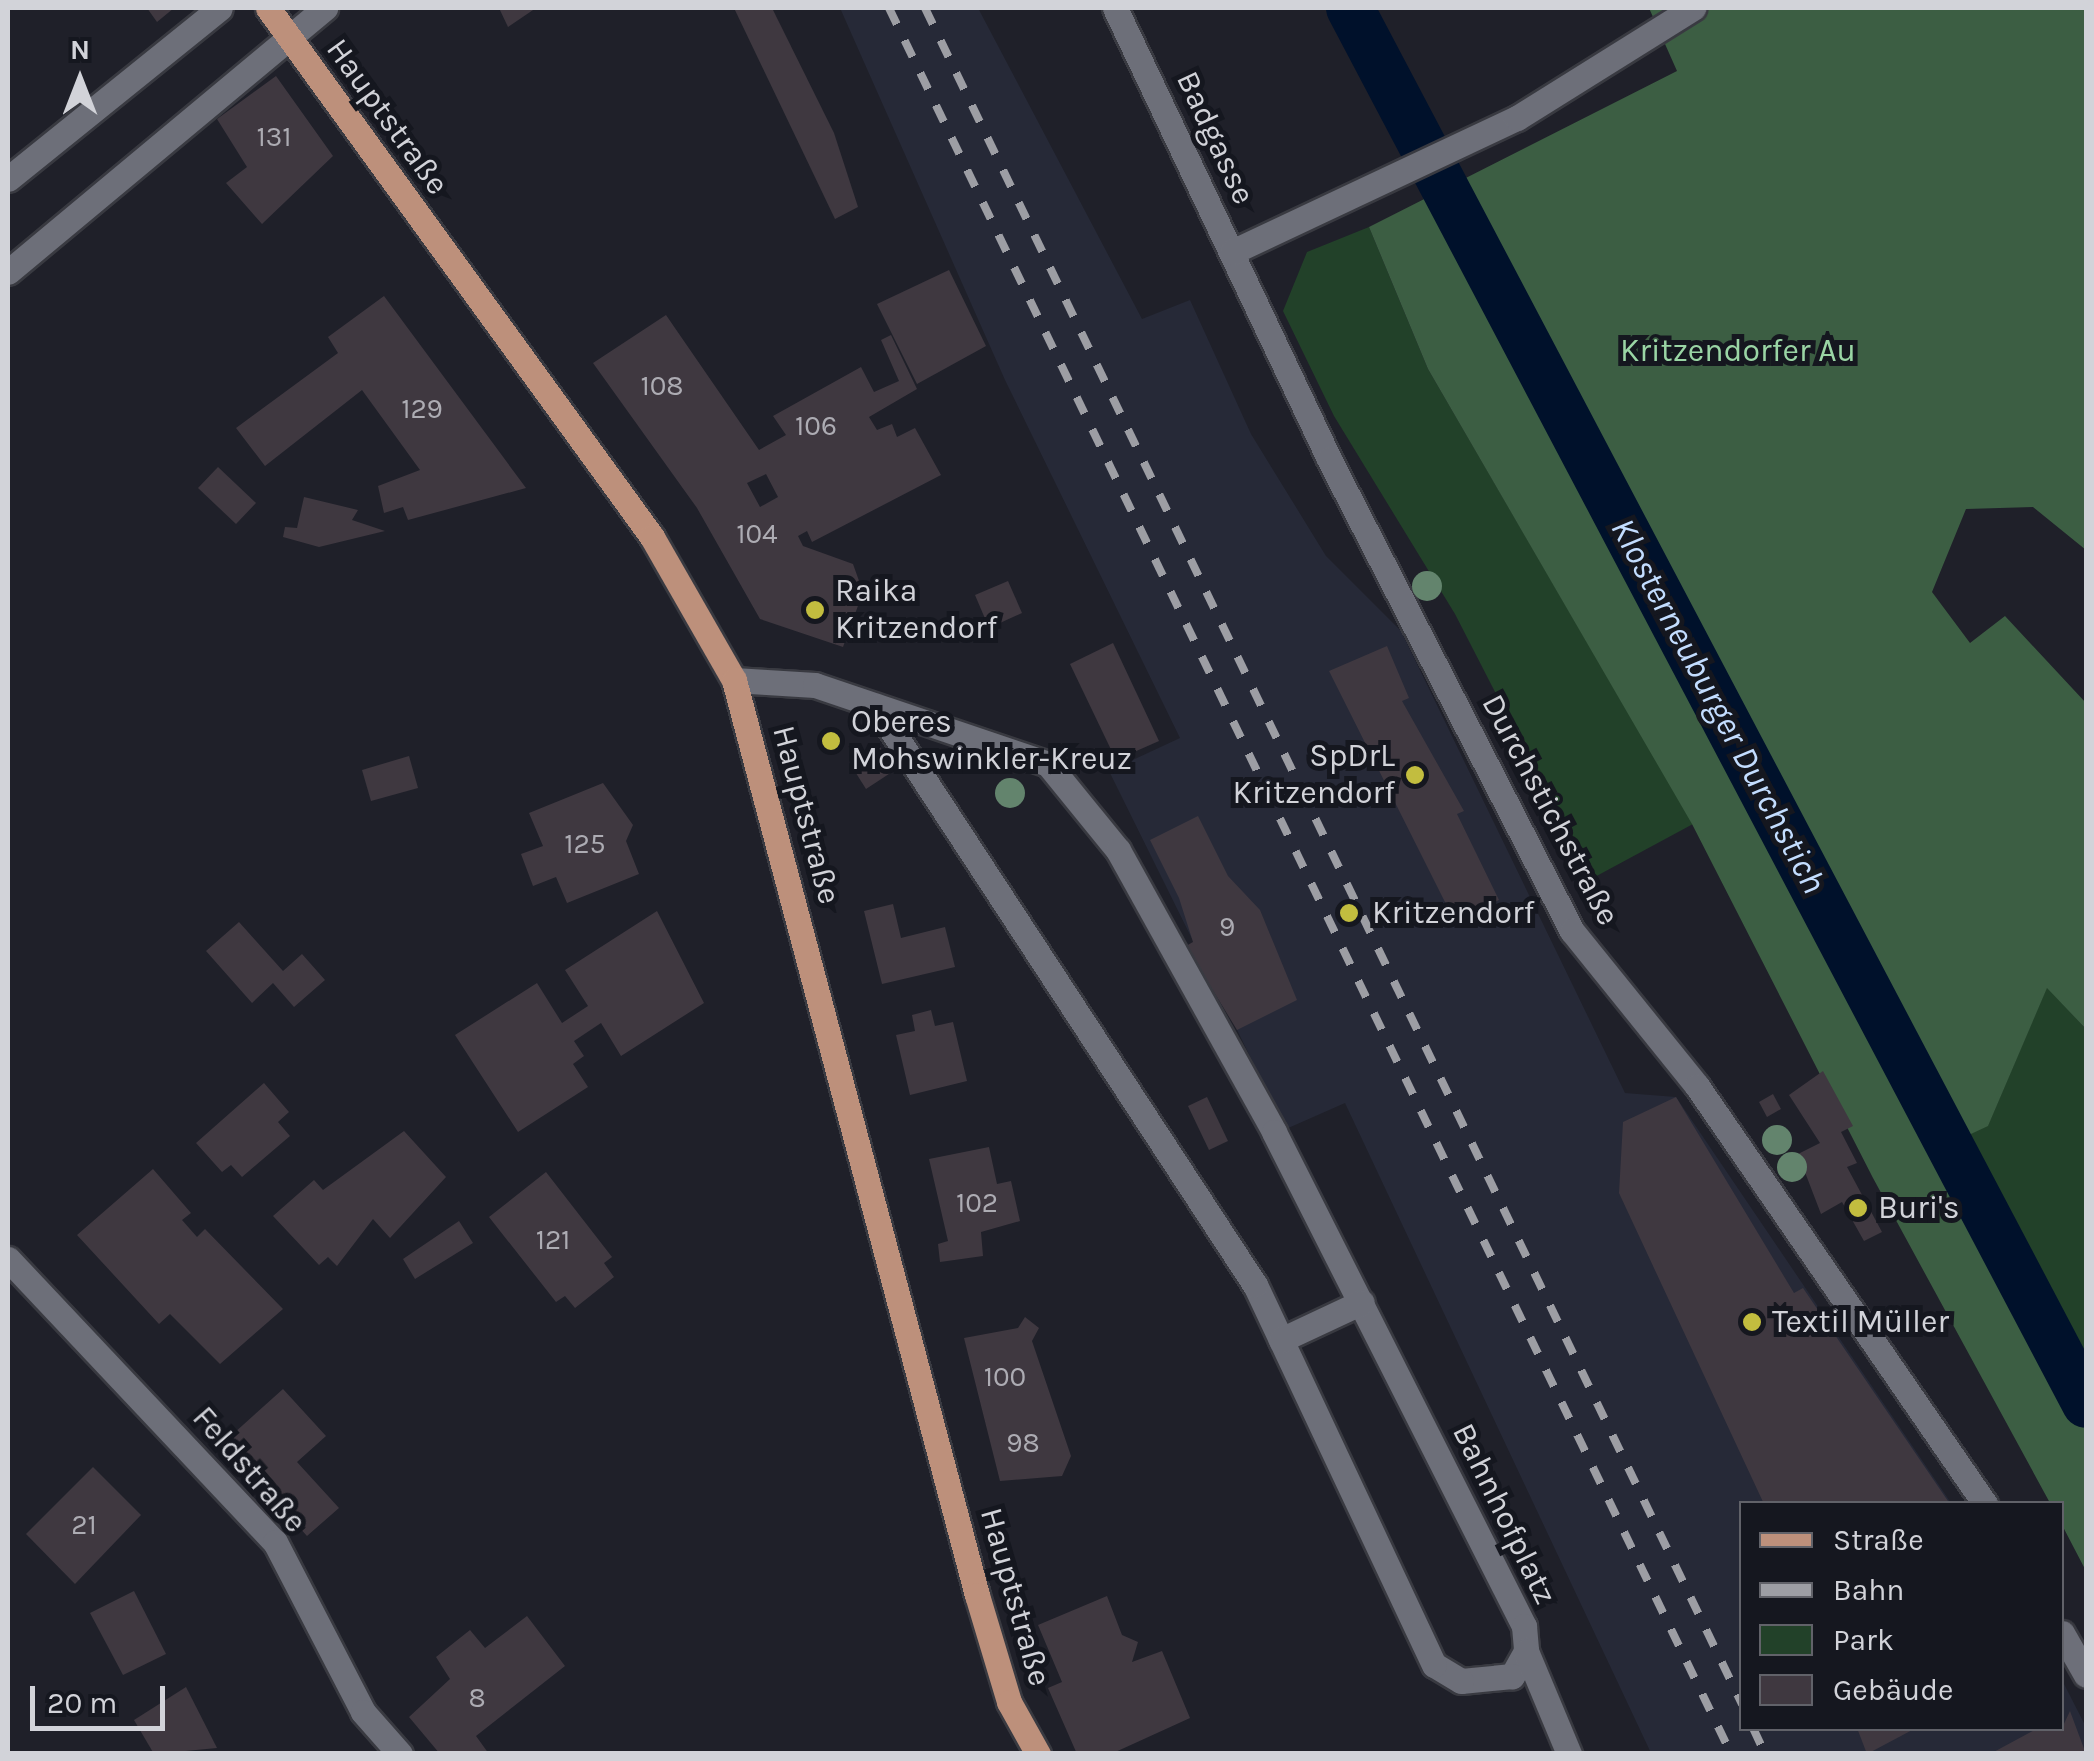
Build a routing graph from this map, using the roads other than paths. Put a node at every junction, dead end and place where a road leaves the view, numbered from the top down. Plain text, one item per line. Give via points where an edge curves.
1 (220, 8) edge
2 (268, 8) edge
3 (325, 8) edge
4 (1115, 8) edge
5 (1693, 8) edge
6 (1654, 18) edge
7 (291, 37) junction
8 (8, 179) edge
9 (1232, 252) junction
10 (8, 272) edge
11 (734, 680) junction
12 (876, 706) junction
13 (8, 1259) edge
14 (1362, 1302) junction
15 (1281, 1340) junction
16 (1983, 1501) edge
17 (2064, 1636) edge
18 (1526, 1651) junction
19 (2086, 1675) edge
20 (400, 1754) edge
21 (1038, 1754) edge
22 (1569, 1754) edge

1 - 8 street
2 - 7 main road, Hauptstraße
3 - 7 street
4 - 9 street, Badgasse
5 - 6 street, Badgasse
6 - 9 street, Badgasse via 1516,118 1334,210
7 - 10 street
7 - 11 main road, Hauptstraße via 652,538
9 - 16 street, Durchstichstraße via 1572,931 1697,1086
11 - 12 street, Bahnhofplatz via 816,685
11 - 21 main road, Hauptstraße via 978,1595 1009,1702
12 - 14 street, Bahnhofplatz via 1048,764 1118,850
12 - 15 street, Bahnhofplatz via 1255,1285
13 - 20 street, Feldstraße via 276,1542 363,1712
14 - 15 street
14 - 18 street, Bahnhofplatz via 1524,1626
15 - 18 street, Bahnhofplatz via 1434,1665 1461,1681 1512,1676
17 - 19 street
18 - 22 street

